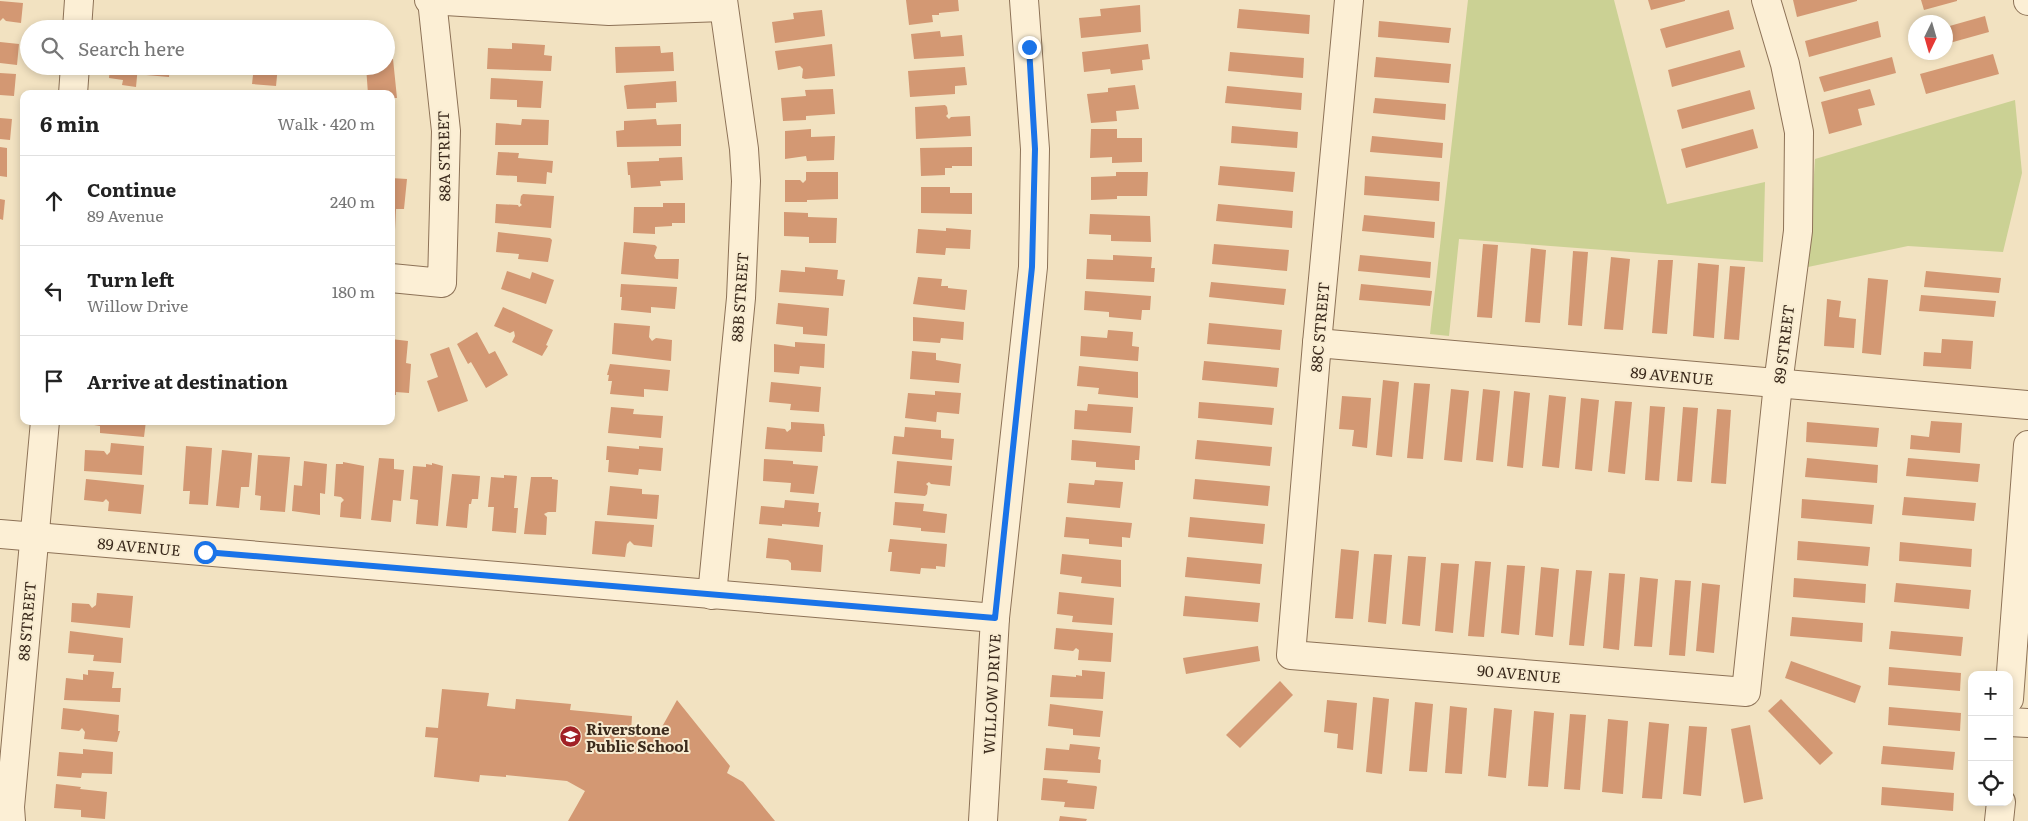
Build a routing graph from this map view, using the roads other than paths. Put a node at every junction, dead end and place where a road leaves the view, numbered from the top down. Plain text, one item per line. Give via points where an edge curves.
1 (79, 0) edge
2 (431, 0) edge
3 (1024, 0) edge
4 (1349, 0) edge
5 (1766, 0) edge
6 (723, 4) edge
7 (78, 20) edge
8 (74, 75) edge
9 (73, 90) edge
10 (395, 278) edge
11 (1317, 343) junction
12 (1778, 384) junction
13 (2028, 405) edge
14 (45, 425) edge
15 (2028, 445) edge
16 (0, 534) edge
17 (34, 537) junction
18 (712, 594) junction
19 (995, 618) junction
20 (1292, 655) joint
21 (2011, 671) edge
22 (1746, 692) joint
23 (2013, 722) edge
24 (2028, 723) edge
25 (2000, 806) edge
26 (11, 821) edge
27 (983, 821) edge
28 (1999, 821) edge

1 - 7 street
2 - 6 street via 609,11
2 - 10 street, 88A STREET via 446,131 442,283
3 - 19 street, WILLOW DRIVE via 1035,149 1032,267
4 - 11 street, 88C STREET
5 - 12 street, 89 STREET via 1785,64 1799,132 1798,231
6 - 18 street, 88B STREET via 746,181 740,298
8 - 9 street
11 - 12 street, 89 AVENUE
11 - 20 street, 88C STREET
12 - 13 street, 89 AVENUE
12 - 22 street, 89 STREET
14 - 17 street, 88 STREET
15 - 21 street
16 - 17 street, 89 AVENUE
17 - 18 street, 89 AVENUE
17 - 26 street, 88 STREET
18 - 19 street, 89 AVENUE
19 - 27 street, WILLOW DRIVE
20 - 22 street, 90 AVENUE
23 - 24 street
25 - 28 street

